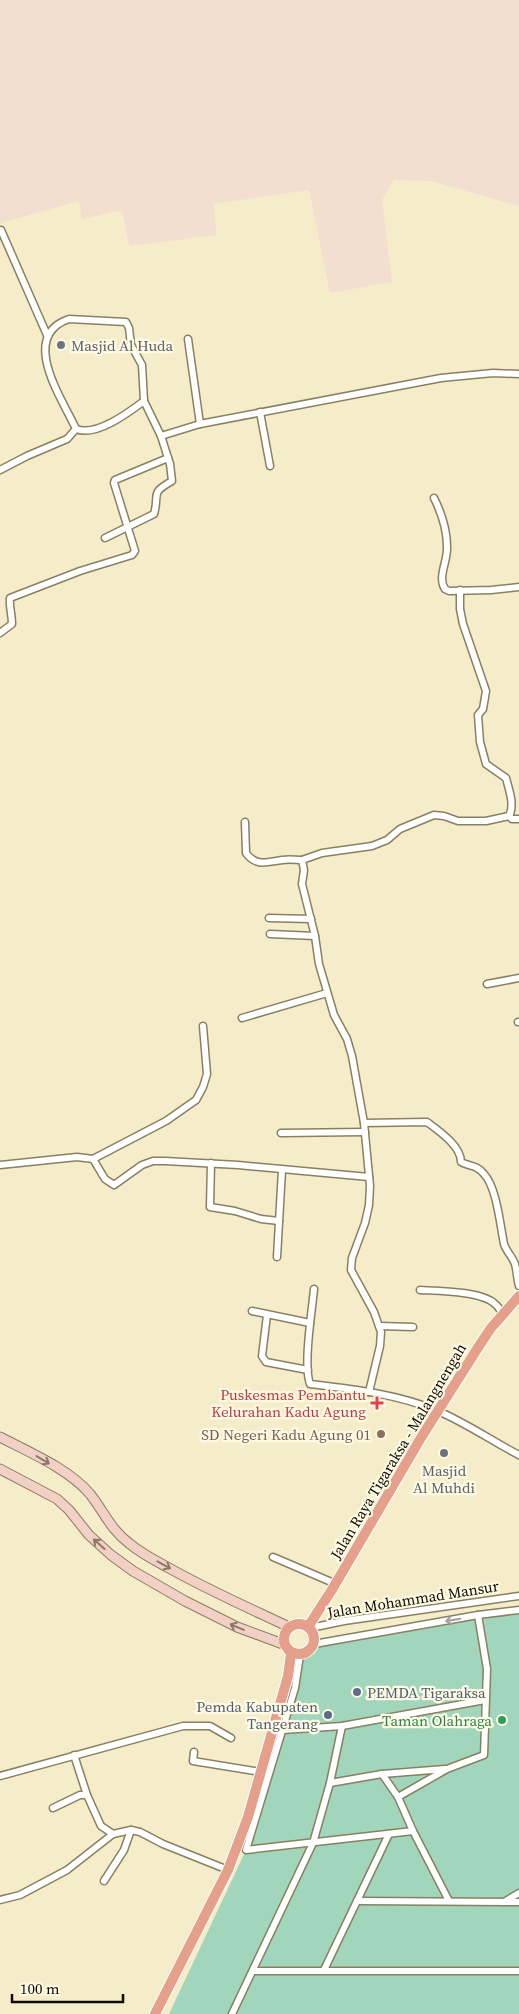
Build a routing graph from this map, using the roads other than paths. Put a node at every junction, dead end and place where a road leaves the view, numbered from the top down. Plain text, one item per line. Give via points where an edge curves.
1 (1, 230) dead end
2 (47, 335) junction
3 (188, 339) dead end
4 (519, 374) edge
5 (144, 401) junction
6 (260, 412) junction
7 (200, 424) junction
8 (76, 429) junction
9 (161, 436) junction
10 (168, 458) junction
11 (270, 466) dead end
12 (0, 470) edge
13 (434, 498) dead end
14 (128, 528) junction
15 (105, 538) dead end
16 (519, 586) edge
17 (460, 590) junction
18 (0, 633) edge
19 (508, 816) junction
20 (519, 819) edge
21 (245, 822) dead end
22 (302, 860) junction
23 (269, 918) dead end
24 (311, 919) junction
25 (270, 934) dead end
26 (315, 936) junction
27 (519, 978) edge
28 (487, 984) dead end
29 (327, 993) junction
30 (242, 1018) dead end
31 (202, 1026) dead end
32 (364, 1123) junction
33 (365, 1132) junction
34 (281, 1133) dead end
35 (94, 1159) junction
36 (211, 1163) junction
37 (0, 1165) edge
38 (282, 1170) junction
39 (369, 1177) junction
40 (278, 1220) junction
41 (277, 1258) dead end
42 (519, 1286) edge
43 (314, 1289) dead end
44 (420, 1290) dead end
45 (519, 1296) edge
46 (252, 1311) dead end
47 (502, 1313) junction
48 (267, 1315) junction
49 (310, 1323) junction
50 (379, 1326) junction
51 (413, 1327) dead end
52 (308, 1370) junction
53 (369, 1392) junction
54 (438, 1411) junction
55 (0, 1437) edge
56 (519, 1455) edge
57 (0, 1469) edge
58 (273, 1558) dead end
59 (336, 1584) junction
60 (519, 1596) edge
61 (519, 1610) edge
62 (478, 1615) junction
63 (290, 1627) junction
64 (309, 1628) junction
65 (283, 1644) junction
66 (314, 1644) junction
67 (295, 1654) junction
68 (485, 1700) junction
69 (342, 1726) junction
70 (282, 1730) junction
71 (231, 1738) dead end
72 (194, 1752) dead end
73 (74, 1755) junction
74 (447, 1769) junction
75 (261, 1772) junction
76 (382, 1774) junction
77 (0, 1776) edge
78 (330, 1783) junction
79 (87, 1796) junction
80 (398, 1797) junction
81 (53, 1808) dead end
82 (131, 1830) junction
83 (413, 1831) junction
84 (113, 1834) junction
85 (389, 1834) junction
86 (313, 1843) junction
87 (228, 1870) junction
88 (104, 1880) dead end
89 (519, 1893) edge
90 (0, 1900) edge
91 (357, 1901) junction
92 (449, 1901) junction
93 (519, 1902) edge
94 (503, 1903) junction
95 (253, 1970) junction
96 (324, 1970) junction
97 (519, 1971) edge
98 (155, 2014) edge
99 (232, 2014) edge

1 - 2 street
2 - 5 street via 69,319 126,322 131,345 142,365
2 - 8 street via 46,364
3 - 7 street
4 - 6 street via 441,378
5 - 8 street via 106,424 89,431
5 - 9 street
6 - 7 street
6 - 11 street
7 - 9 street
8 - 12 street via 67,439
9 - 10 street
10 - 14 street via 172,481 156,492 154,514
10 - 14 street via 115,480
13 - 17 street via 442,514 447,537 443,585 449,591
14 - 15 street
14 - 18 street via 135,551 132,555 10,598 12,624
16 - 17 street
17 - 19 street via 460,609 486,691 483,709 478,715 482,750 486,764 506,778 512,811
19 - 20 street
19 - 22 street via 486,821 458,821 434,815 400,829 387,840 372,846
21 - 22 street via 246,853 255,862
22 - 24 street via 302,884
23 - 24 street
24 - 26 street
25 - 26 street
26 - 29 street
27 - 28 street
29 - 30 street
29 - 32 street via 352,1056
31 - 35 street via 207,1074 196,1100 166,1121
32 - 33 street
32 - 42 street via 427,1122 462,1156 462,1162 475,1165 484,1173 497,1208 505,1246 516,1267
33 - 34 street
33 - 39 street
35 - 36 street via 105,1179 114,1185 153,1161
35 - 37 street via 77,1157
36 - 38 street
36 - 40 street via 210,1208 235,1211 261,1220
38 - 39 street
38 - 40 street
39 - 50 street via 369,1205 351,1270
40 - 41 street
43 - 49 street
44 - 47 street via 480,1297 495,1303
45 - 47 main road, Jalan Raya Tigaraksa - Malangnengah
46 - 48 street
47 - 54 main road, Jalan Raya Tigaraksa - Malangnengah
48 - 49 street
48 - 52 street via 263,1360
49 - 52 street
50 - 51 street
50 - 53 street via 380,1346
52 - 53 street via 310,1384
53 - 54 street
54 - 56 street
54 - 59 main road, Jalan Raya Tigaraksa - Malangnengah
55 -> 63 main road via 80,1484 108,1523 132,1546 183,1575
65 -> 57 main road via 228,1623 133,1571 88,1535 57,1499
58 - 59 street
59 - 64 main road, Jalan Raya Tigaraksa - Malangnengah
60 - 64 street, Jalan Mohammad Mansur via 344,1620
61 - 62 street, Jalan Mohammad Mansur
62 -> 66 street, Jalan Mohammad Mansur
62 - 68 street via 486,1655
63 - 64 main road via 296,1624
63 - 65 main road via 284,1635
64 - 66 main road
65 - 67 main road
66 - 67 main road via 311,1649
67 - 70 street via 295,1688
67 - 75 main road
68 - 69 street
68 - 74 street via 484,1756
69 - 70 street
69 - 78 street
70 - 86 street via 246,1850
71 - 73 street via 210,1726 183,1726
72 - 75 street via 193,1761
73 - 77 street
73 - 79 street
74 - 76 street
74 - 80 street
75 - 87 main road
76 - 78 street
76 - 80 street
78 - 86 street
79 - 81 street via 80,1795
79 - 84 street via 101,1826
80 - 83 street
82 - 84 street
82 - 87 street
82 - 88 street via 124,1850
83 - 85 street
83 - 92 street
84 - 90 street via 67,1870 20,1895
85 - 86 street
85 - 91 street
86 - 95 street
87 - 98 main road
89 - 94 street
91 - 92 street
91 - 96 street
92 - 94 street
93 - 94 street
95 - 96 street
95 - 99 street
96 - 97 street

